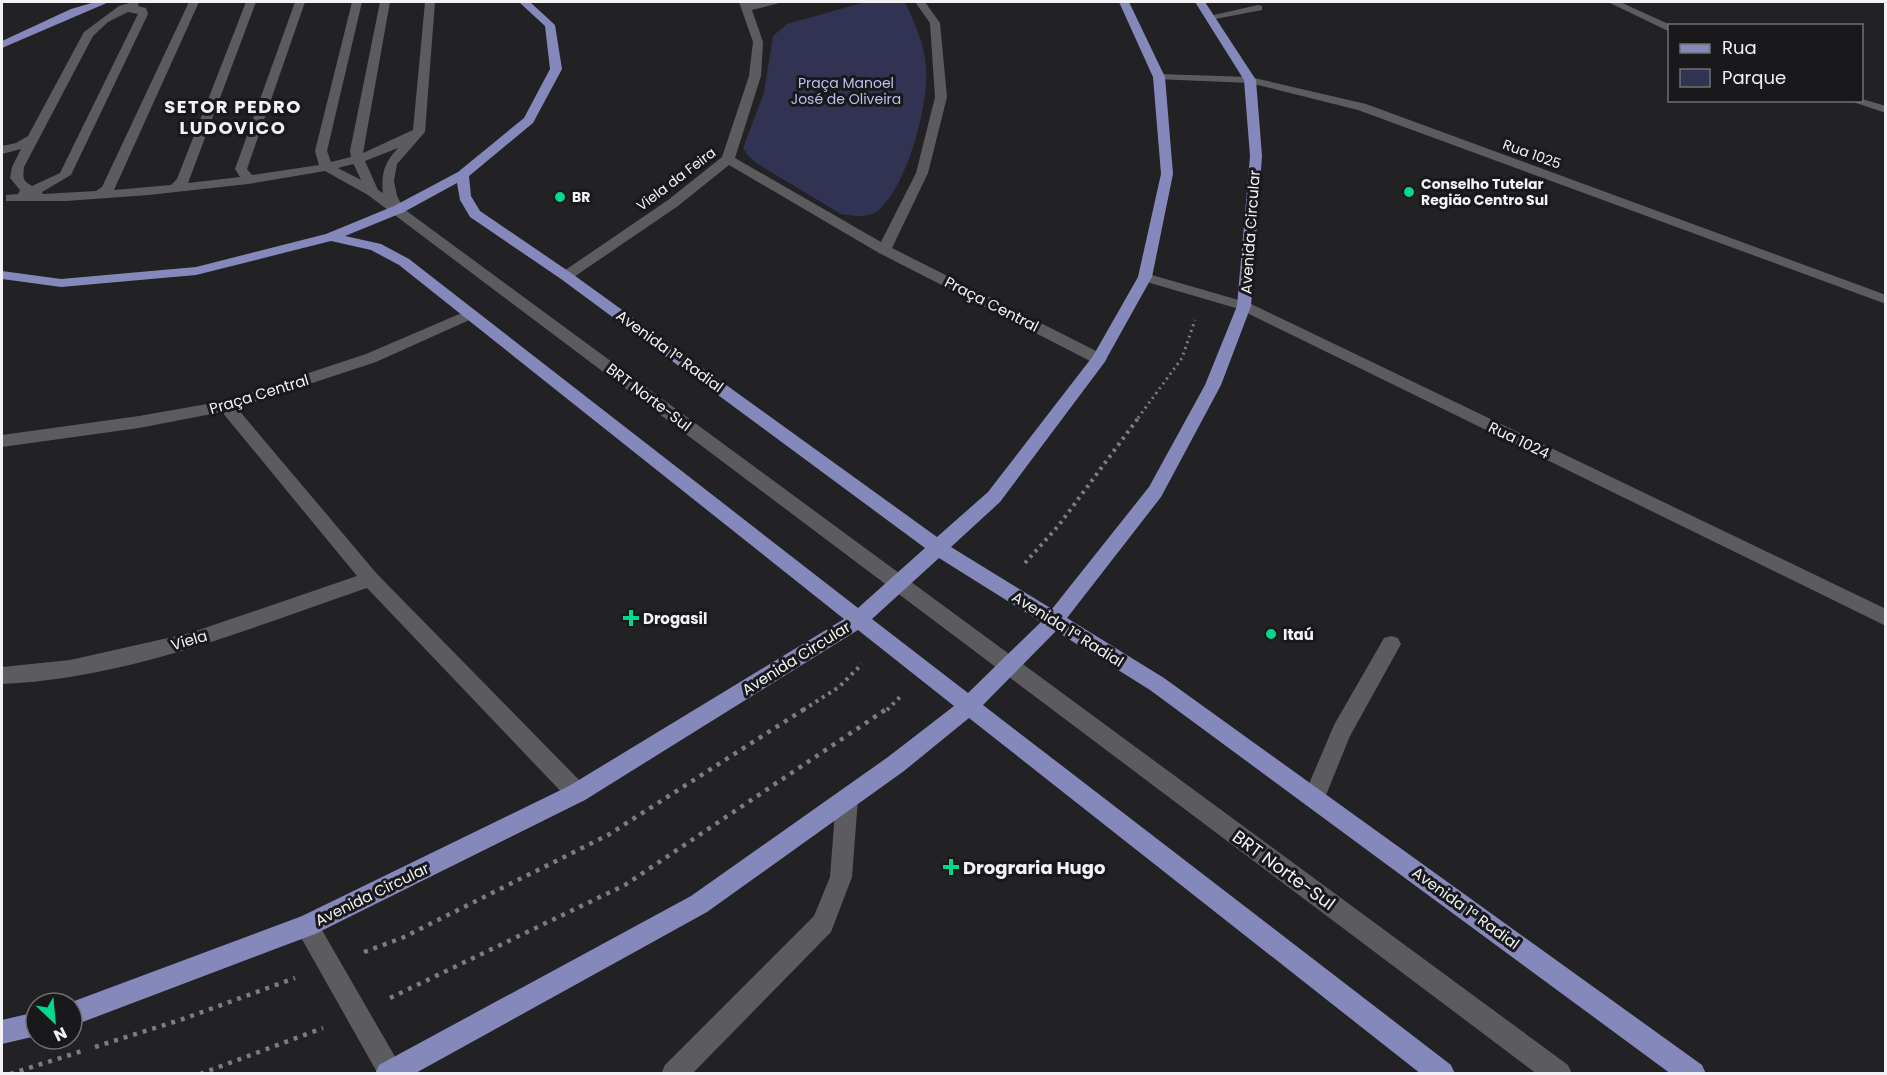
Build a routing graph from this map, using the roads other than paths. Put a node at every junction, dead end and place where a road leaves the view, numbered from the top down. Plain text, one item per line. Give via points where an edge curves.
1 (104, 2) edge
2 (142, 2) edge
3 (152, 2) edge
4 (251, 2) edge
5 (300, 2) edge
6 (357, 2) edge
7 (385, 2) edge
8 (430, 2) edge
9 (524, 2) edge
10 (778, 2) edge
11 (920, 2) edge
12 (1124, 2) edge
13 (1200, 2) edge
14 (1613, 2) edge
15 (193, 3) edge
16 (746, 4) edge
17 (76, 6) edge
18 (123, 8) junction
19 (1258, 9) dead end
20 (144, 14) junction
21 (1209, 17) junction
22 (1668, 27) edge
23 (2, 45) edge
24 (1159, 77) junction
25 (1250, 80) junction
26 (1860, 102) edge
27 (1886, 110) edge
28 (419, 132) junction
29 (34, 138) junction
30 (2, 151) edge
31 (26, 153) junction
32 (728, 159) junction
33 (358, 160) junction
34 (332, 171) junction
35 (463, 175) junction
36 (248, 180) junction
37 (175, 189) junction
38 (31, 191) junction
39 (373, 192) junction
40 (99, 195) junction
41 (47, 198) junction
42 (6, 199) edge
43 (399, 209) junction
44 (331, 237) junction
45 (884, 250) junction
46 (2, 275) edge
47 (566, 276) junction
48 (1146, 277) junction
49 (1886, 300) edge
50 (1244, 306) junction
51 (471, 314) junction
52 (1099, 359) junction
53 (226, 406) junction
54 (2, 441) edge
55 (940, 549) junction
56 (370, 579) junction
57 (898, 584) junction
58 (1886, 618) edge
59 (859, 619) junction
60 (1055, 620) junction
61 (1391, 644) dead end
62 (1009, 667) junction
63 (2, 676) edge
64 (969, 706) junction
65 (577, 793) junction
66 (1314, 798) junction
67 (847, 799) junction
68 (307, 926) junction
69 (84, 1010) edge
70 (24, 1027) edge
71 (2, 1032) edge
72 (391, 1073) edge
73 (674, 1074) edge
74 (1442, 1074) edge
75 (1559, 1074) edge
76 (1693, 1074) edge

1 - 17 main road
2 - 18 street
3 - 20 street
4 - 37 street via 183,181
5 - 36 street via 241,169
6 - 34 street via 321,151
7 - 33 street via 356,151
8 - 28 street
9 - 35 main road via 550,25 556,69 529,120
10 - 16 street
11 - 45 street via 935,23 941,98 922,173
12 - 24 main road, Avenida Circular
13 - 21 main road, Avenida Circular
14 - 22 street
15 - 40 street via 108,189
16 - 32 street, Viela da Feira via 758,42 755,76
17 - 23 main road
18 - 20 street via 142,10
18 - 29 street via 88,34
19 - 21 street
20 - 38 street via 65,175
21 - 25 main road, Avenida Circular
24 - 25 street, Rua 1025
24 - 48 main road, Avenida Circular via 1167,174
25 - 49 street, Rua 1025 via 1362,107
25 - 50 main road, Avenida Circular via 1256,156
26 - 27 street
28 - 33 street via 398,145
28 - 43 street via 391,163 390,196
29 - 30 street
29 - 31 street
30 - 31 street
31 - 38 street via 15,178
32 - 45 street, Praça Central
32 - 47 street, Viela da Feira
33 - 34 street
33 - 39 street
34 - 36 street via 308,170
34 - 39 street, BRT Norte-Sul
35 - 43 main road
35 - 47 main road, Avenida 1ª Radial via 462,192 475,214
36 - 37 street
37 - 40 street
38 - 41 street
38 - 42 street
39 - 43 street, BRT Norte-Sul
40 - 41 street
41 - 42 street
43 - 44 main road
43 - 57 street, BRT Norte-Sul
44 - 46 main road via 196,271 61,282
44 - 51 main road via 376,247 404,262
45 - 52 street, Praça Central
47 - 55 main road, Avenida 1ª Radial
48 - 50 street, Rua 1024
48 - 52 main road, Avenida Circular
50 - 58 street, Rua 1024
50 - 60 main road, Avenida Circular via 1213,385 1155,492
51 - 53 street, Praça Central via 371,358
51 - 59 main road
52 - 55 main road, Avenida Circular via 994,497
53 - 54 street, Praça Central
53 - 56 street
55 - 57 main road, Avenida Circular
55 - 60 main road, Avenida 1ª Radial
56 - 63 street, Viela via 190,641 70,669
56 - 65 street
57 - 59 main road, Avenida Circular
57 - 62 street, BRT Norte-Sul
59 - 64 main road
59 - 65 main road, Avenida Circular
60 - 62 main road, Avenida Circular
60 - 66 main road, Avenida 1ª Radial via 1157,684
61 - 66 street via 1341,732
62 - 64 main road, Avenida Circular
62 - 75 street, BRT Norte-Sul
64 - 67 main road, Avenida Circular
64 - 74 main road
65 - 68 main road, Avenida Circular
66 - 76 main road, Avenida 1ª Radial
67 - 72 main road, Avenida Circular via 699,904
67 - 73 street via 841,877 823,924
68 - 69 main road, Avenida Circular
68 - 72 street
70 - 71 main road

